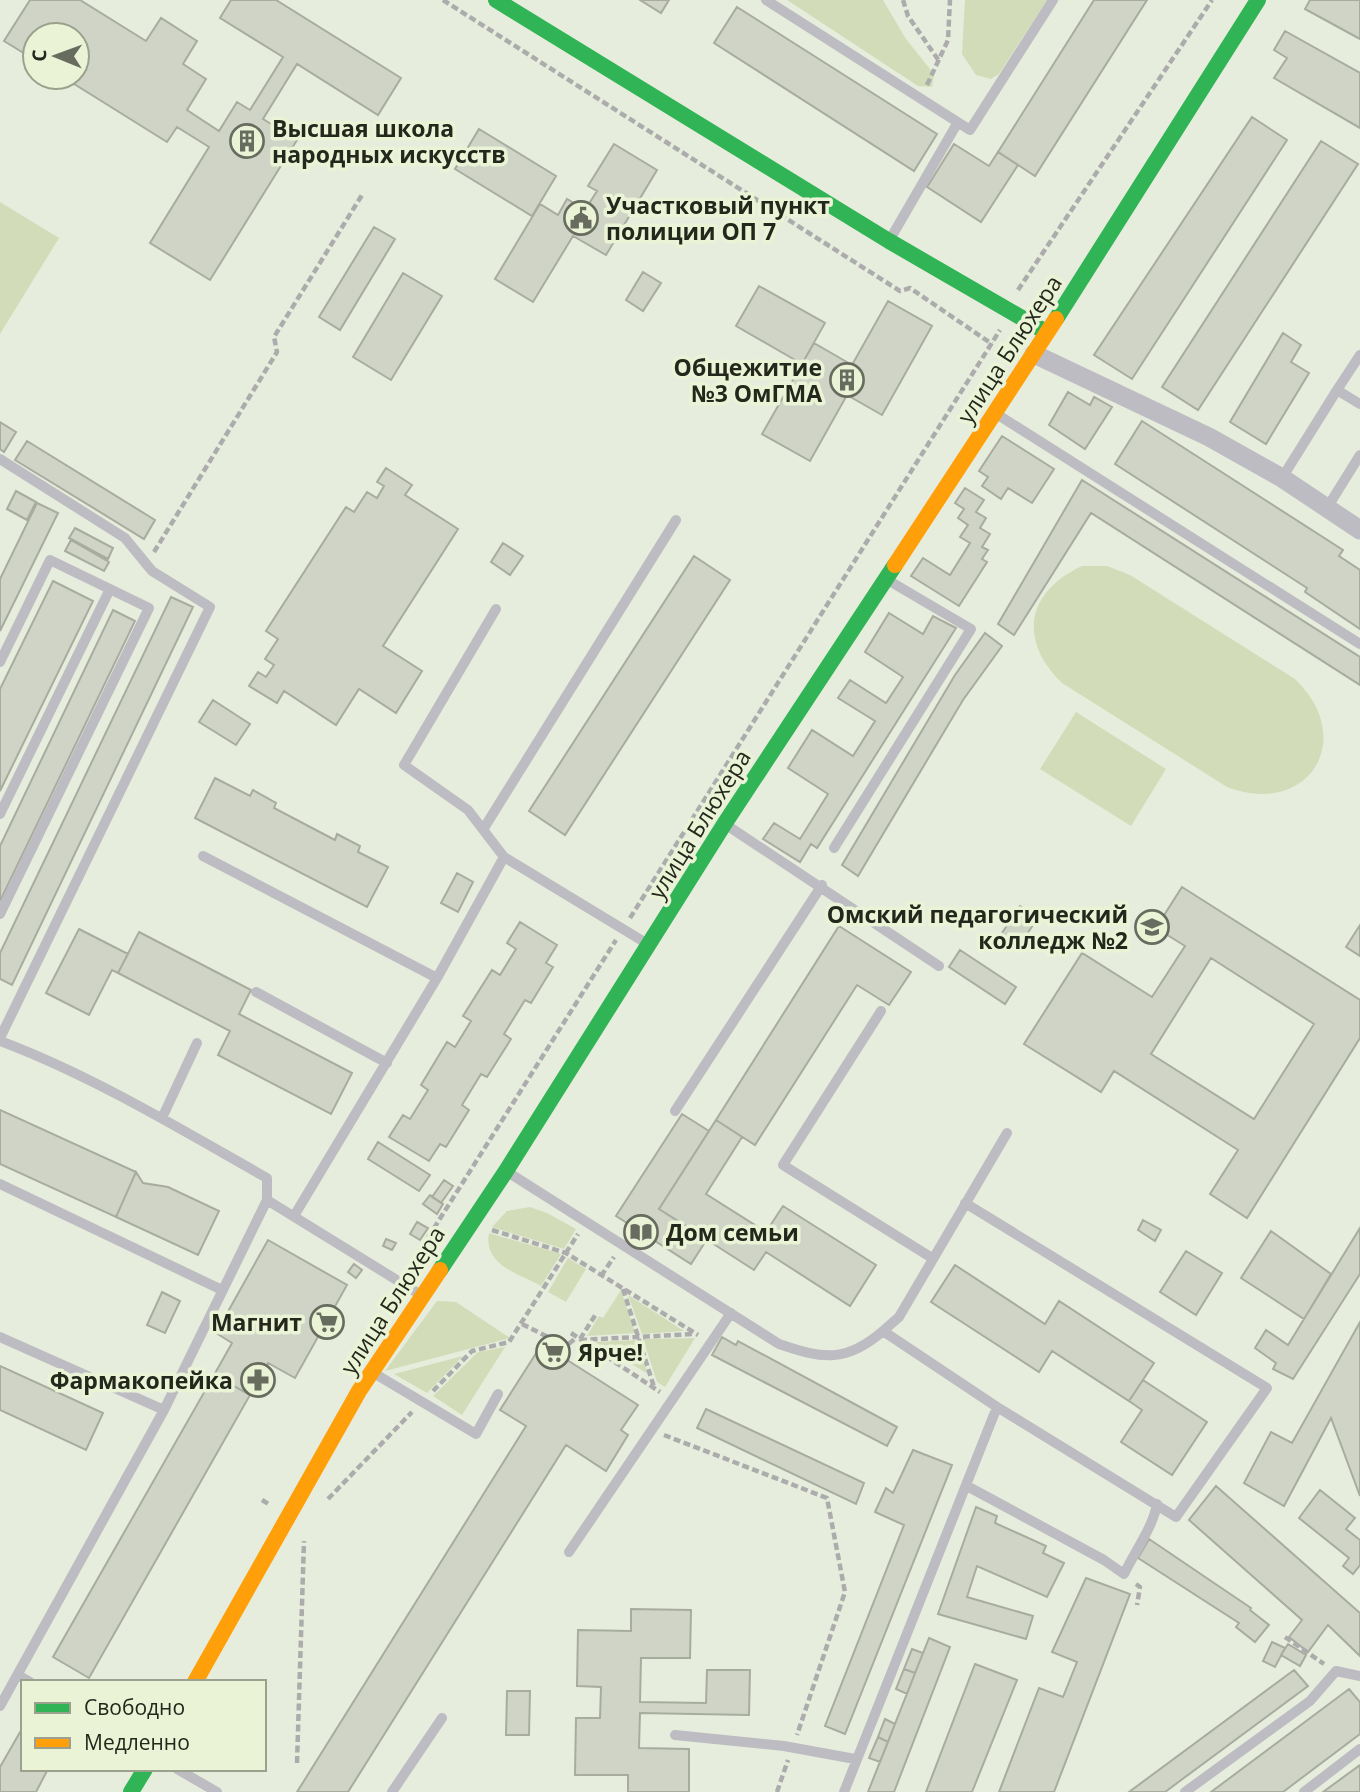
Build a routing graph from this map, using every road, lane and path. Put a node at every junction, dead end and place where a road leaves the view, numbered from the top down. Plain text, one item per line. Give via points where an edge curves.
1 (443, 0) edge
2 (496, 0) edge
3 (766, 0) edge
4 (903, 0) edge
5 (950, 0) edge
6 (1053, 0) edge
7 (1212, 0) edge
8 (1258, 0) edge
9 (939, 61) junction
10 (920, 98) junction
11 (958, 122) junction
12 (362, 195) dead end
13 (889, 241) junction
14 (1009, 311) junction
15 (1046, 332) junction
16 (992, 344) junction
17 (1034, 354) junction
18 (1360, 355) edge
19 (1337, 390) junction
20 (1360, 404) edge
21 (995, 412) junction
22 (1360, 455) edge
23 (0, 459) edge
24 (1282, 478) junction
25 (1327, 508) junction
26 (676, 520) dead end
27 (1360, 530) edge
28 (146, 564) junction
29 (885, 579) junction
30 (110, 589) junction
31 (496, 609) dead end
32 (1360, 644) edge
33 (0, 662) edge
34 (0, 814) edge
35 (725, 823) junction
36 (484, 828) junction
37 (834, 848) dead end
38 (203, 856) dead end
39 (504, 857) junction
40 (822, 885) junction
41 (0, 914) edge
42 (624, 927) junction
43 (649, 945) junction
44 (939, 966) dead end
45 (437, 978) junction
46 (256, 992) dead end
47 (881, 1012) dead end
48 (0, 1039) edge
49 (197, 1043) dead end
50 (387, 1063) junction
51 (675, 1111) dead end
52 (162, 1118) junction
53 (1007, 1133) dead end
54 (506, 1171) junction
55 (0, 1184) edge
56 (267, 1200) junction
57 (965, 1203) junction
58 (294, 1216) junction
59 (586, 1221) junction
60 (488, 1229) dead end
61 (622, 1244) junction
62 (566, 1253) junction
63 (932, 1258) junction
64 (601, 1276) junction
65 (401, 1282) junction
66 (622, 1288) junction
67 (222, 1290) junction
68 (421, 1295) junction
69 (530, 1313) dead end
70 (731, 1313) junction
71 (596, 1314) dead end
72 (522, 1324) dead end
73 (883, 1331) junction
74 (571, 1333) dead end
75 (695, 1334) junction
76 (0, 1337) edge
77 (639, 1337) junction
78 (702, 1337) dead end
79 (578, 1339) junction
80 (372, 1372) junction
81 (654, 1388) junction
82 (498, 1394) dead end
83 (664, 1395) dead end
84 (997, 1407) junction
85 (164, 1410) junction
86 (651, 1430) junction
87 (967, 1486) junction
88 (1157, 1504) junction
89 (304, 1536) dead end
90 (569, 1552) dead end
91 (1284, 1637) dead end
92 (1336, 1671) junction
93 (18, 1675) junction
94 (1360, 1676) edge
95 (27, 1680) edge
96 (196, 1680) edge
97 (0, 1706) edge
98 (442, 1718) dead end
99 (676, 1735) dead end
100 (793, 1747) junction
101 (1360, 1749) edge
102 (855, 1759) junction
103 (297, 1763) dead end
104 (144, 1771) edge
105 (180, 1771) edge
106 (131, 1792) edge
107 (216, 1792) edge
108 (392, 1792) edge
109 (778, 1792) edge
110 (844, 1792) edge
111 (1185, 1792) edge
112 (1304, 1792) edge

1 - 16 path via 900,291 910,288
2 - 13 street
3 - 10 lane
4 - 9 path via 908,16
5 - 9 path via 948,40
6 - 11 lane via 971,130
7 - 14 path via 1017,292
8 - 15 street, улица Блюхера
9 - 10 path
10 - 11 lane
11 - 13 lane
12 - 28 path via 274,337 277,352
13 - 14 street
14 - 15 street
14 - 16 path
15 - 17 street, улица Блюхера
16 - 42 path
17 - 21 street, улица Блюхера
17 - 24 street via 1209,437
18 - 19 lane
19 - 20 lane
19 - 24 lane
21 - 29 street, улица Блюхера
21 - 32 lane
22 - 25 lane
23 - 28 lane via 125,538
24 - 25 street
25 - 27 street
26 - 36 lane
28 - 48 lane via 210,607
29 - 35 street, улица Блюхера
29 - 37 lane via 971,629
30 - 33 lane via 50,560
30 - 34 lane
30 - 41 lane via 149,608
31 - 36 lane via 404,765 468,810
35 - 40 lane
35 - 43 street, улица Блюхера
36 - 39 lane
38 - 45 lane
39 - 42 lane
39 - 45 lane
40 - 44 lane
40 - 51 lane
42 - 43 lane
42 - 65 path
43 - 54 street, улица Блюхера
45 - 50 lane
46 - 50 lane
47 - 63 lane via 783,1165
48 - 52 lane
49 - 52 lane
50 - 58 lane
52 - 56 lane via 267,1178
53 - 57 lane
54 - 59 lane
54 - 68 street, улица Блюхера
55 - 67 lane
56 - 58 lane
56 - 67 lane
57 - 63 lane
57 - 88 lane via 1267,1388 1175,1517
58 - 65 lane
59 - 61 lane
59 - 62 path
60 - 62 path
61 - 64 path
61 - 70 lane
62 - 64 path
62 - 69 path
63 - 73 lane via 899,1317
64 - 66 path
65 - 68 lane
66 - 75 path
66 - 77 path
67 - 85 lane
68 - 80 street, улица Блюхера
70 - 73 lane via 779,1344 809,1354 838,1355 862,1349
70 - 86 lane
71 - 79 path
72 - 79 path via 566,1346
73 - 84 lane
74 - 79 path
75 - 77 path
75 - 78 path
76 - 85 lane
77 - 79 path
77 - 81 path
79 - 81 path
80 - 82 lane via 476,1434
80 - 96 street, улица Блюхера
81 - 83 path
84 - 87 lane
84 - 88 lane
85 - 93 lane
86 - 90 lane
86 - 100 path via 827,1498 845,1592
87 - 88 lane via 1124,1574 1144,1532 1153,1524
87 - 102 lane
89 - 103 path
91 - 92 path
92 - 94 lane
92 - 111 lane via 1310,1701
93 - 95 lane
93 - 97 lane
98 - 108 lane
99 - 100 lane
100 - 102 lane
100 - 109 path
101 - 112 lane
102 - 110 lane
104 - 106 street
105 - 107 lane

